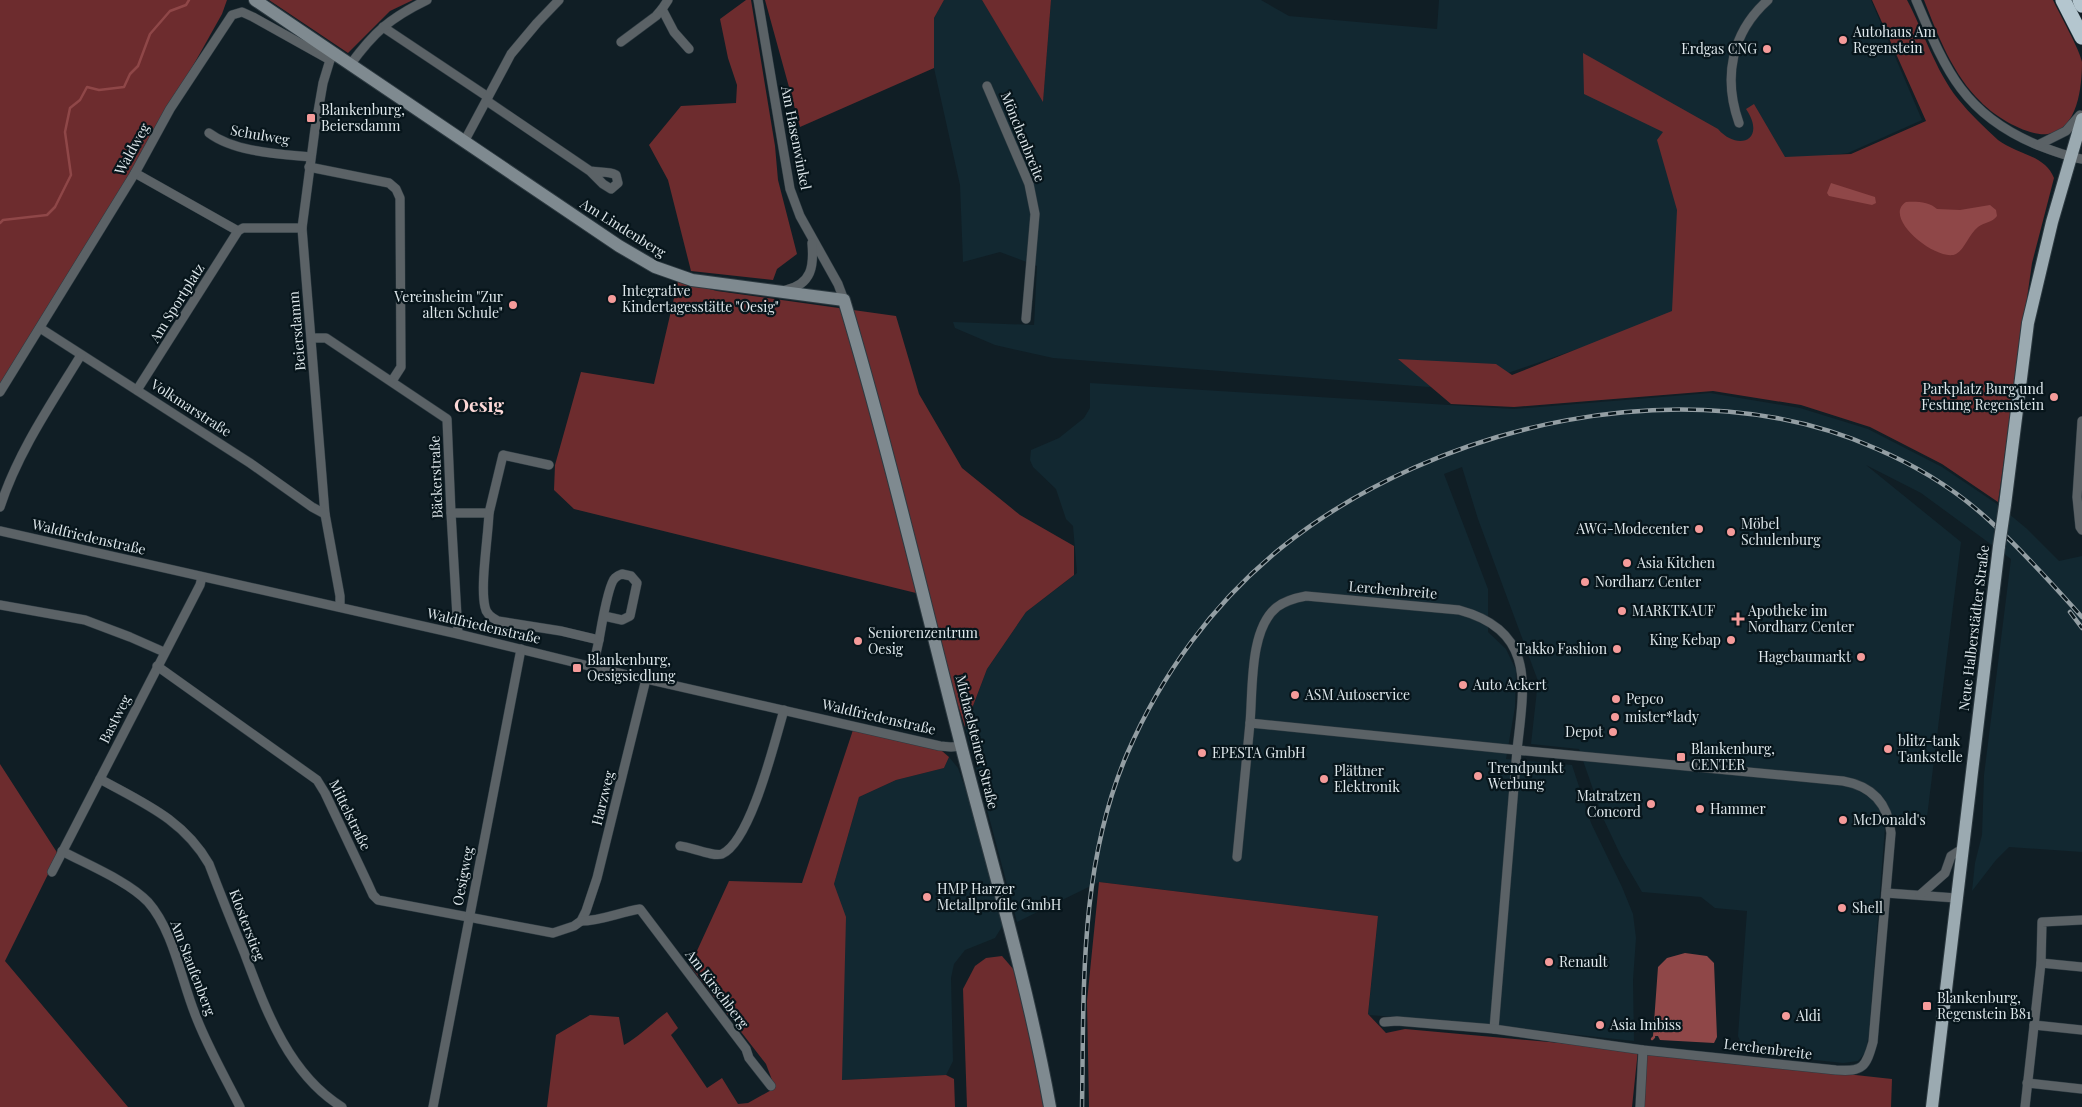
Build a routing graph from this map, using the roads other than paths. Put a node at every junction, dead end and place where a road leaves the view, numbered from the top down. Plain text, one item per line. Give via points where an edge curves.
1 (255, 0) edge
2 (427, 0) edge
3 (559, 0) edge
4 (668, 0) edge
5 (758, 0) edge
6 (1768, 0) edge
7 (1916, 0) edge
8 (2063, 0) edge
9 (2080, 0) edge
10 (2082, 5) edge
11 (662, 9) junction
12 (382, 26) junction
13 (2082, 37) edge
14 (621, 42) dead end
15 (689, 49) dead end
16 (340, 60) junction
17 (987, 86) dead end
18 (488, 99) junction
19 (2082, 113) edge
20 (2082, 119) edge
21 (1739, 123) dead end
22 (209, 133) dead end
23 (464, 142) junction
24 (2038, 145) junction
25 (2076, 158) edge
26 (309, 162) junction
27 (590, 171) dead end
28 (135, 173) junction
29 (302, 228) junction
30 (238, 231) junction
31 (812, 240) junction
32 (783, 291) junction
33 (844, 300) junction
34 (1026, 319) dead end
35 (40, 328) junction
36 (312, 338) junction
37 (81, 355) junction
38 (392, 381) junction
39 (137, 390) junction
40 (0, 392) edge
41 (2082, 421) edge
42 (549, 465) dead end
43 (0, 507) edge
44 (451, 513) junction
45 (490, 513) junction
46 (326, 514) junction
47 (2082, 530) edge
48 (0, 531) edge
49 (202, 577) junction
50 (0, 605) edge
51 (340, 607) junction
52 (604, 616) junction
53 (458, 634) junction
54 (599, 640) junction
55 (521, 650) junction
56 (164, 652) junction
57 (157, 666) junction
58 (593, 667) junction
59 (646, 679) junction
60 (784, 710) junction
61 (1250, 723) junction
62 (962, 746) junction
63 (1517, 750) junction
64 (100, 779) junction
65 (680, 846) dead end
66 (1962, 850) junction
67 (62, 851) junction
68 (1237, 857) dead end
69 (52, 872) dead end
70 (1886, 893) junction
71 (1920, 895) junction
72 (1956, 898) junction
73 (469, 917) junction
74 (2082, 920) edge
75 (581, 921) junction
76 (2041, 963) junction
77 (2082, 967) edge
78 (1384, 1022) dead end
79 (2034, 1025) junction
80 (1494, 1029) junction
81 (2082, 1030) edge
82 (1643, 1050) junction
83 (2027, 1083) junction
84 (771, 1086) dead end
85 (2082, 1089) edge
86 (240, 1107) edge
87 (342, 1107) edge
88 (433, 1107) edge
89 (1050, 1107) edge
90 (1640, 1107) edge
91 (1932, 1107) edge
92 (2025, 1107) edge

1 - 16 street, Am Lindenberg
2 - 12 street
3 - 18 street via 511,54
4 - 11 street
5 - 31 street, Am Hasenwinkel via 789,181
6 - 21 street via 1748,23 1733,59 1730,77 1732,104
7 - 24 street via 1947,69 1967,97 2000,127
8 - 13 highway
9 - 10 highway
11 - 14 street
11 - 15 street via 674,32
12 - 16 street
12 - 18 street
16 - 23 street, Am Lindenberg
16 - 26 street, Beiersdamm via 323,83
16 - 28 street, Waldweg via 242,12 232,15 170,109
17 - 34 street, Mönchenbreite via 1029,184 1035,214
18 - 23 street
18 - 27 street
19 - 24 street via 2066,131
20 - 25 main road, Neue Halberstädter Straße
22 - 26 street, Schulweg via 221,142
23 - 32 street, Am Lindenberg via 655,267 705,282
24 - 25 street
25 - 66 main road, Neue Halberstädter Straße, bridge via 2048,239 2028,322
26 - 29 street, Beiersdamm
26 - 38 street, Schulweg via 389,183 400,198 401,367
28 - 30 street
28 - 35 street, Waldweg
29 - 30 street via 243,228
29 - 36 street, Beiersdamm
30 - 39 street, Am Sportplatz
31 - 32 street via 813,258 807,278 796,288
31 - 33 street, Am Hasenwinkel
32 - 33 street, Am Lindenberg
33 - 62 street, Michaelsteiner Straße
35 - 37 street, Volkmarstraße
35 - 40 street, Waldweg
36 - 38 street, Bäckerstraße via 326,338
36 - 46 street, Beiersdamm
37 - 39 street, Volkmarstraße
37 - 43 street via 20,455
38 - 44 street, Bäckerstraße via 448,419
39 - 46 street, Volkmarstraße
41 - 47 street via 2077,497
42 - 45 street via 503,455
44 - 45 street
44 - 53 street, Bäckerstraße
45 - 54 street via 483,592 485,609 490,617
46 - 51 street, Beiersdamm
48 - 49 street, Waldfriedenstraße
49 - 51 street, Waldfriedenstraße
49 - 56 street, Bastweg
50 - 56 street via 85,620
51 - 53 street, Waldfriedenstraße
52 - 52 street via 614,578 622,574 631,576 636,583 630,616 622,620
52 - 54 street
53 - 55 street, Waldfriedenstraße
54 - 58 street
55 - 58 street, Waldfriedenstraße
55 - 73 street, Oesigweg
56 - 57 street, Bastweg
57 - 64 street, Bastweg
57 - 73 street, Mittelstraße via 317,780 378,900
58 - 59 street, Waldfriedenstraße
59 - 60 street, Waldfriedenstraße
59 - 75 street, Harzweg via 597,878
60 - 62 street, Waldfriedenstraße via 940,746
60 - 65 street via 763,780 739,835 721,854
61 - 63 street, Lerchenbreite
61 - 63 street, Lerchenbreite via 1260,630 1270,614 1286,601 1306,596 1450,610 1471,613 1488,622 1519,655 1524,691
61 - 68 street, Lerchenbreite
62 - 89 street, Michaelsteiner Straße via 1013,941
63 - 70 street, Lerchenbreite via 1843,781 1864,786 1881,802 1889,819 1891,833
63 - 80 street, Lerchenbreite
64 - 67 street, Bastweg
64 - 87 street, Klosterstieg via 165,815 200,848 272,1024 304,1074 318,1090
66 - 71 street via 1951,856 1945,873
66 - 72 main road, Neue Halberstädter Straße
67 - 69 street, Bastweg
67 - 86 street, Am Staufenberg via 134,891 156,913 195,1016
70 - 71 street
70 - 82 street, Lerchenbreite via 1873,1042 1868,1062 1860,1068 1848,1071
71 - 72 street
72 - 91 main road, Neue Halberstädter Straße
73 - 75 street via 553,933
73 - 88 street, Oesigweg
74 - 76 street via 2042,922
75 - 84 street, Am Kirschberg via 595,921 640,909
76 - 77 street
76 - 79 street
78 - 80 street, Lerchenbreite
79 - 81 street
79 - 83 street
80 - 82 street, Lerchenbreite
82 - 90 street
83 - 85 street
83 - 92 street

